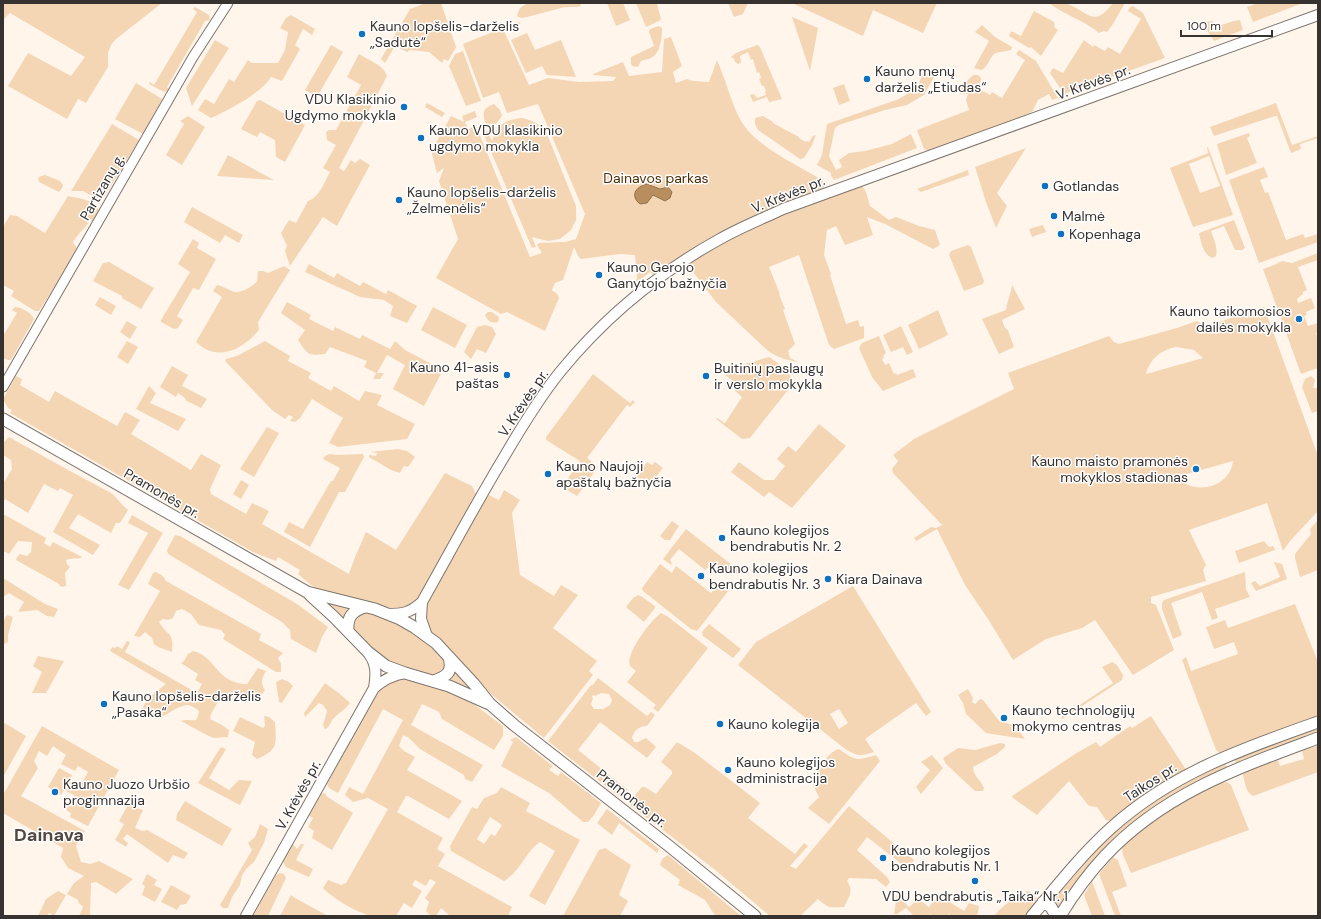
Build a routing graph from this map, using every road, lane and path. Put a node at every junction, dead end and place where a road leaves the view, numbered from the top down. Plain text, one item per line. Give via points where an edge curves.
1 (228, 3) edge
2 (1318, 15) edge
3 (3, 387) edge
4 (3, 420) edge
5 (307, 592) junction
6 (422, 602) junction
7 (365, 607) junction
8 (387, 614) junction
9 (348, 631) junction
10 (427, 636) junction
11 (368, 652) junction
12 (449, 657) junction
13 (405, 673) junction
14 (433, 681) junction
15 (374, 688) junction
16 (490, 704) junction
17 (1318, 722) edge
18 (1318, 738) edge
19 (1234, 753) junction
20 (1233, 770) junction
21 (1044, 902) junction
22 (246, 916) edge
23 (755, 916) edge
24 (1032, 916) edge
25 (1056, 916) edge
26 (1060, 916) edge

1 - 3 street, Partizanų g. via 193,57
2 - 6 main road, V. Krėvės pr. via 784,209 727,235 681,262 616,313 560,372 526,420
4 - 5 main road, Pramonės pr.
5 - 7 main road, Pramonės pr.
5 - 9 main road, Pramonės pr.
6 - 8 main road, V. Krėvės pr. via 411,611
6 - 10 main road, V. Krėvės pr. via 421,619
7 - 8 main road, Pramonės pr.
7 - 9 main road via 350,616
8 - 10 main road, Pramonės pr.
9 - 11 main road, Pramonės pr.
10 - 12 main road, Pramonės pr.
11 - 13 main road, Pramonės pr. via 386,666
11 - 15 main road, V. Krėvės pr. via 376,669
12 - 14 main road via 450,669 447,674
12 - 16 main road, Pramonės pr.
13 - 14 main road, Pramonės pr.
13 - 15 main road, V. Krėvės pr. via 389,677
14 - 16 main road, Pramonės pr.
15 - 22 main road, V. Krėvės pr.
16 - 23 main road, Pramonės pr.
17 - 19 main road, Taikos pr.
18 - 20 main road, Taikos pr.
19 - 20 main road via 1231,759
19 - 21 main road, Taikos pr. via 1207,764 1174,783 1124,817 1088,851
20 - 26 main road, Taikos pr. via 1182,796 1122,840 1086,878
21 - 24 main road, Taikos pr.
21 - 25 main road via 1051,907

